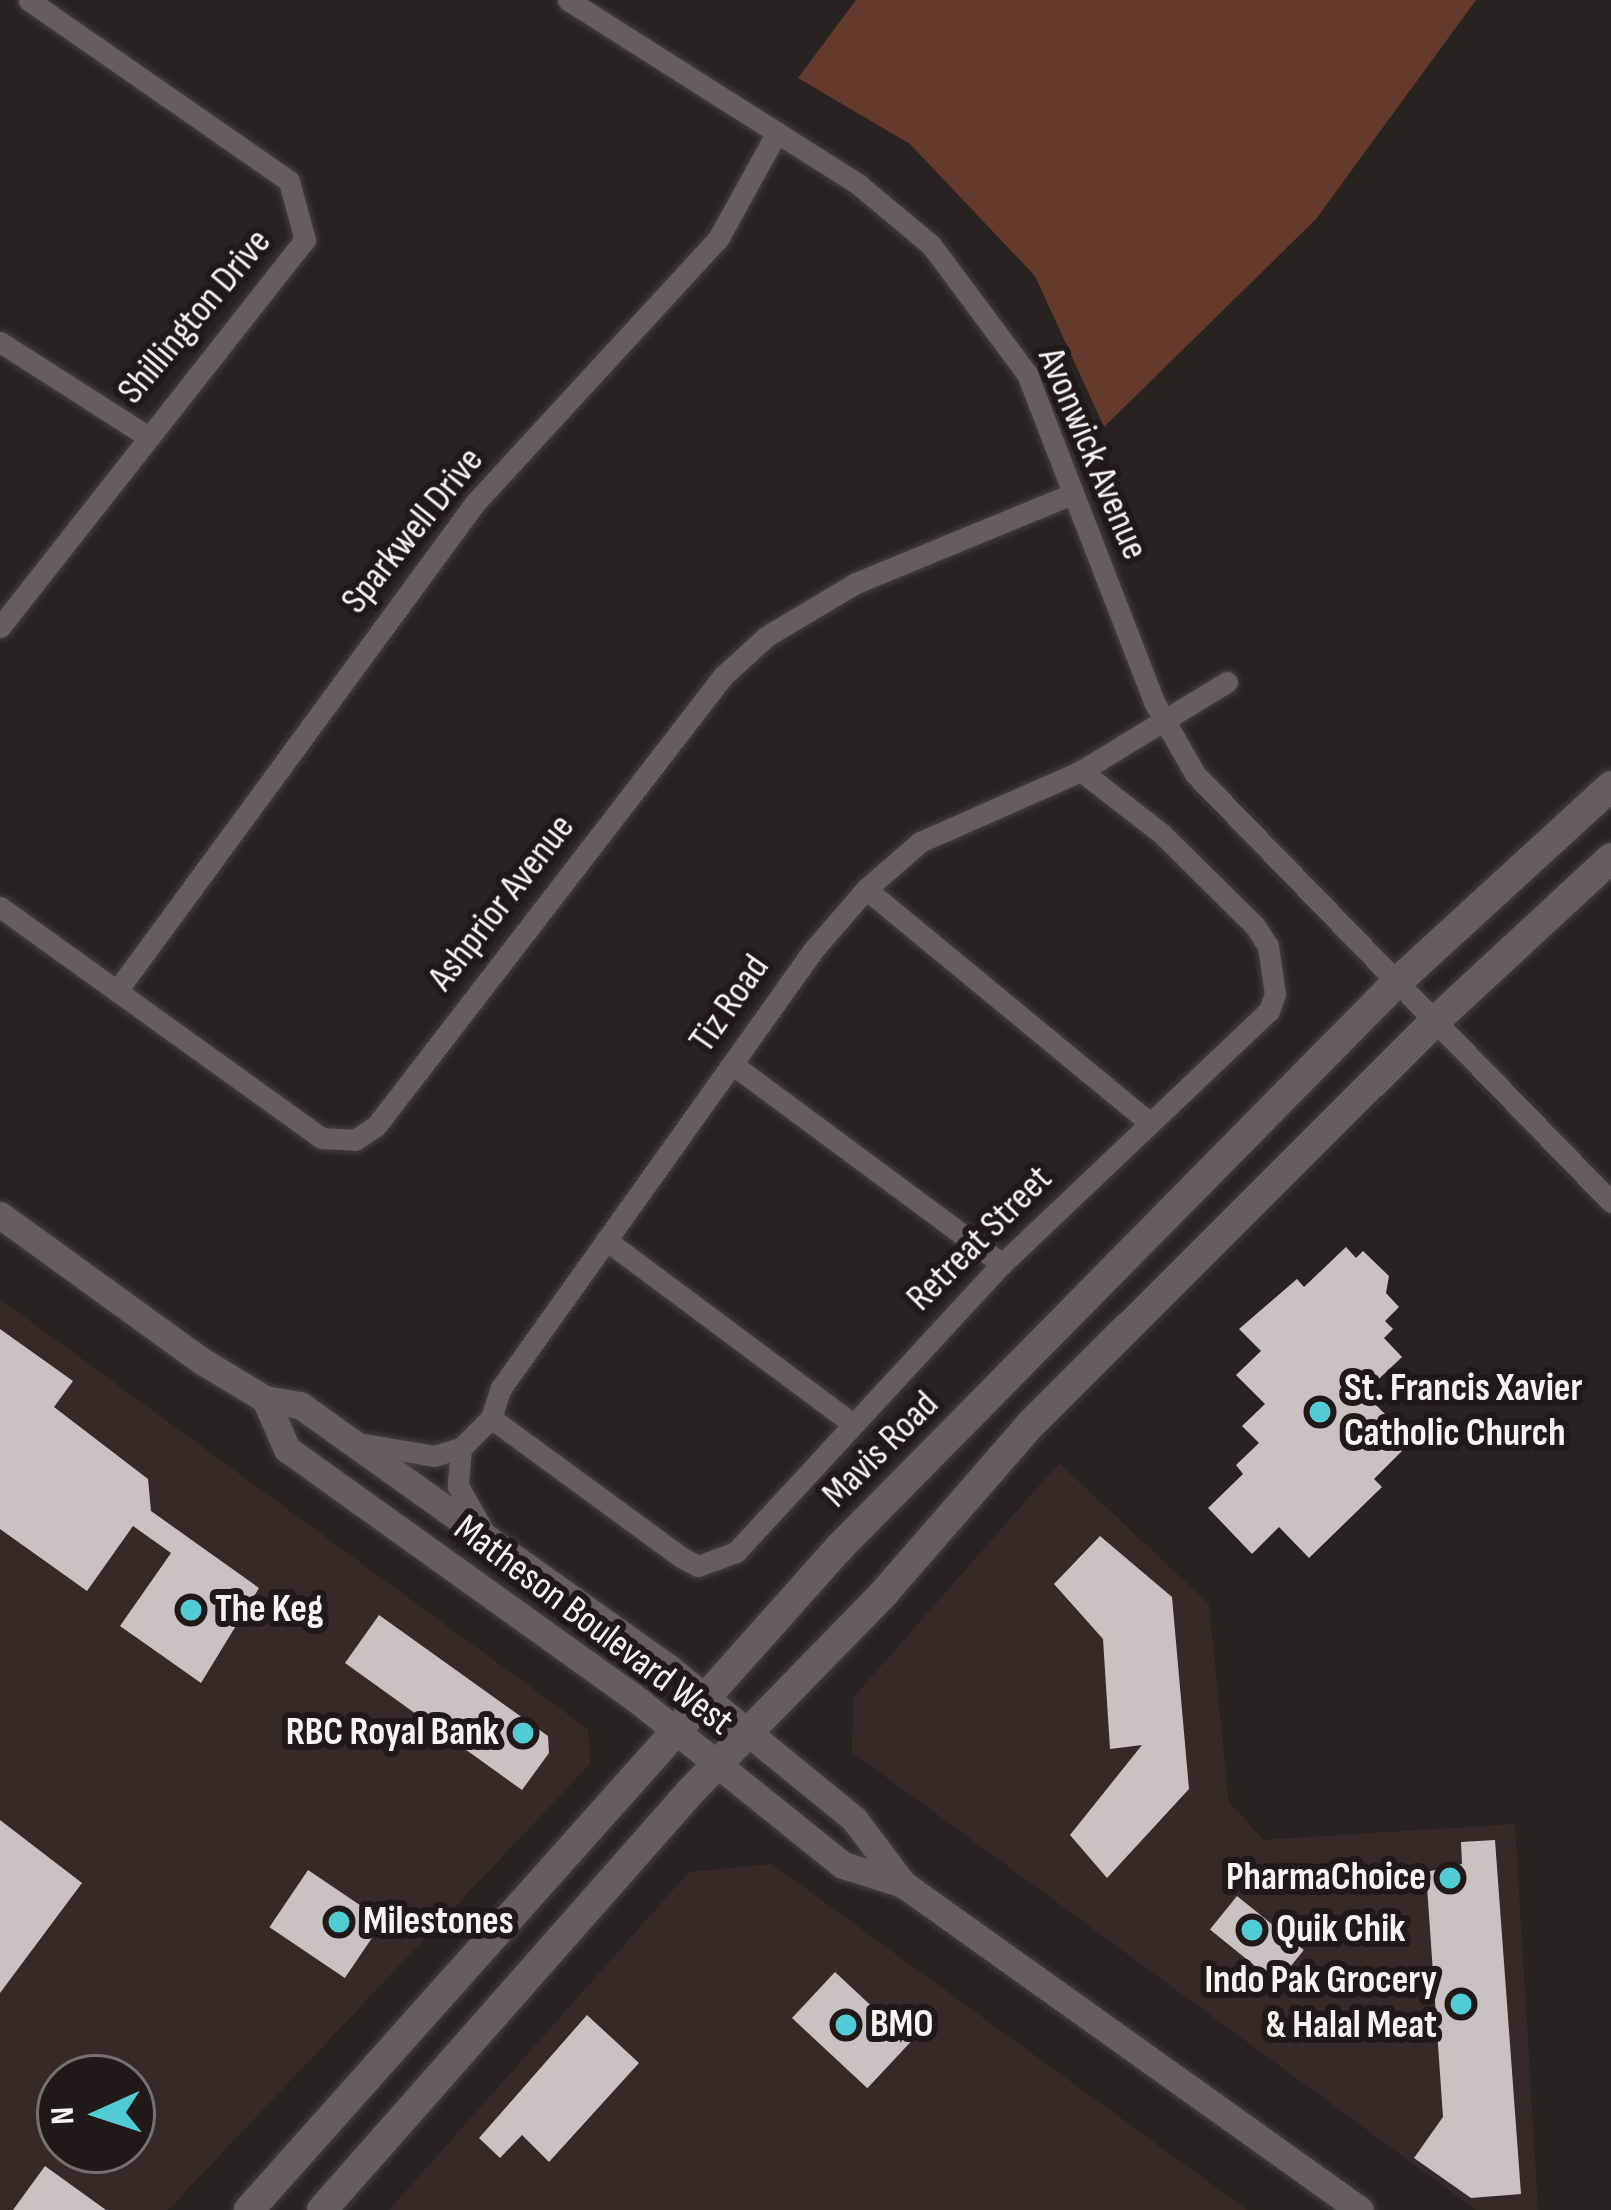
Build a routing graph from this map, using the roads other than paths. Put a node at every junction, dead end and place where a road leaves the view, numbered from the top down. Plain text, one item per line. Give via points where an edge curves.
1 (29, 0) edge
2 (568, 0) edge
3 (777, 132) junction
4 (0, 342) edge
5 (144, 434) junction
6 (1070, 495) junction
7 (0, 627) edge
8 (1227, 682) dead end
9 (1166, 719) junction
10 (1082, 771) junction
11 (1611, 785) edge
12 (1611, 859) edge
13 (866, 889) junction
14 (0, 907) edge
15 (1393, 986) junction
16 (119, 988) junction
17 (1432, 1024) junction
18 (732, 1064) junction
19 (1150, 1123) junction
20 (1611, 1202) edge
21 (0, 1215) edge
22 (606, 1240) junction
23 (1002, 1264) junction
24 (265, 1399) junction
25 (491, 1418) junction
26 (850, 1422) junction
27 (346, 1440) junction
28 (461, 1448) junction
29 (485, 1534) junction
30 (704, 1697) junction
31 (677, 1733) junction
32 (748, 1733) junction
33 (716, 1766) junction
34 (903, 1884) junction
35 (249, 2210) edge
36 (322, 2210) edge
37 (1360, 2210) edge

1 - 5 street, Shillington Drive via 289,181 296,195 305,240 295,258
2 - 3 street, Avonwick Avenue
3 - 6 street, Avonwick Avenue via 895,215 979,303 1027,374
3 - 16 street, Sparkwell Drive via 701,260 476,503
4 - 5 street
5 - 7 street, Shillington Drive
6 - 9 street, Avonwick Avenue
6 - 16 street, Ashprior Avenue via 856,583 767,636 723,676 376,1126 355,1140 321,1138
8 - 9 street, Tiz Road
9 - 10 street, Tiz Road
9 - 15 street, Avonwick Avenue via 1196,774
10 - 13 street, Tiz Road via 920,842
10 - 19 street, Retreat Street via 1161,832 1268,946 1275,994 1268,1011
11 - 15 main road, Mavis Road
12 - 17 main road
13 - 18 street, Tiz Road
13 - 19 street
14 - 16 street, Ashprior Avenue
15 - 17 street, Avonwick Avenue
15 - 30 main road, Mavis Road via 840,1547
17 - 20 street, Avonwick Avenue
17 - 32 main road via 1032,1423
18 - 22 street, Tiz Road
18 - 23 street
19 - 23 street, Retreat Street
21 - 24 street, Matheson Boulevard West
22 - 25 street, Tiz Road via 501,1388
22 - 26 street
23 - 26 street, Retreat Street
24 - 27 street, Matheson Boulevard West via 300,1406
24 - 31 street, Matheson Boulevard West via 287,1449
25 - 26 street, Retreat Street via 698,1566 736,1552
25 - 28 street, Tiz Road
27 - 28 street via 417,1457
27 - 29 street, Matheson Boulevard West
28 - 29 street via 458,1486
29 - 30 street, Matheson Boulevard West
30 - 31 main road, Mavis Road
30 - 32 street, Matheson Boulevard West
31 - 33 street, Matheson Boulevard West
31 - 35 main road, Mavis Road
32 - 33 main road
32 - 34 street, Matheson Boulevard West via 854,1819
33 - 34 street, Matheson Boulevard West via 843,1865
33 - 36 main road
34 - 37 street, Matheson Boulevard West

